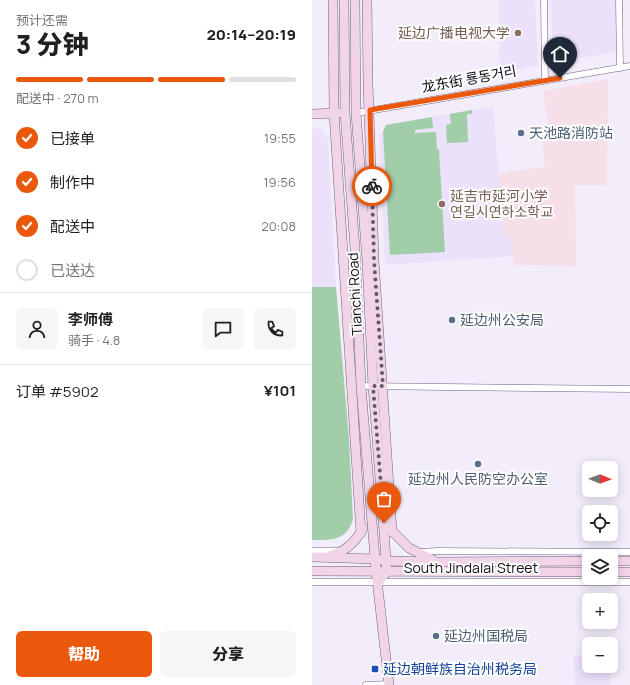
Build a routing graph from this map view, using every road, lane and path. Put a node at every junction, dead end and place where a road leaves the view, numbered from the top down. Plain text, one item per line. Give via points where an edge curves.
1 (333, 0) edge
2 (344, 0) edge
3 (355, 0) edge
4 (367, 0) edge
5 (544, 0) edge
6 (619, 0) edge
7 (630, 66) edge
8 (620, 68) junction
9 (545, 80) junction
10 (370, 110) junction
11 (334, 113) junction
12 (345, 113) junction
13 (356, 113) junction
14 (312, 114) edge
15 (355, 249) junction
16 (344, 268) junction
17 (362, 386) junction
18 (373, 386) junction
19 (383, 386) junction
20 (630, 389) edge
21 (371, 499) junction
22 (384, 523) junction
23 (392, 532) junction
24 (361, 533) junction
25 (312, 551) edge
26 (341, 551) junction
27 (416, 552) junction
28 (630, 552) edge
29 (312, 557) edge
30 (322, 557) junction
31 (376, 559) junction
32 (386, 561) junction
33 (582, 561) edge
34 (618, 561) edge
35 (630, 561) edge
36 (438, 562) junction
37 (312, 571) edge
38 (376, 571) junction
39 (387, 572) junction
40 (582, 572) edge
41 (618, 572) edge
42 (630, 572) edge
43 (312, 582) edge
44 (378, 582) junction
45 (630, 582) edge
46 (389, 684) edge
47 (366, 685) edge

1 - 11 main road, Tianchi Road
2 - 12 main road, Tianchi Road
3 - 13 main road, Tianchi Road
4 - 10 main road, Tianchi Road
5 - 9 street
6 - 8 street
7 - 8 street, 龙东街 룡동거리
8 - 9 street, 龙东街 룡동거리
9 - 10 street, 龙东街 룡동거리
10 - 13 street, 龙东街 룡동거리
10 - 19 main road, Tianchi Road via 374,260
11 - 12 main road, 龙东街 룡동거리
11 - 14 main road, 龙东街 룡동거리
11 - 16 main road, Tianchi Road
12 - 13 main road, 龙东街 룡동거리
12 - 15 main road, Tianchi Road
13 - 18 main road, Tianchi Road
15 - 16 main road
15 - 17 main road, Tianchi Road
16 - 24 main road, Tianchi Road
17 - 18 street
17 - 21 main road, Tianchi Road
18 - 19 street
18 - 22 main road, Tianchi Road
19 - 20 street
19 - 23 main road, Tianchi Road
21 - 24 main road via 368,517
21 - 31 main road, Tianchi Road
22 - 23 main road
22 - 32 main road, Tianchi Road
23 - 27 main road
24 - 26 main road
25 - 26 street
26 - 30 main road
27 - 28 street, South Jindalai Street
27 - 36 main road
29 - 30 main road, South Jindalai Street
30 - 31 main road, South Jindalai Street
31 - 32 main road, South Jindalai Street
31 - 38 main road, Tianchi Road
32 - 36 main road, South Jindalai Street
32 - 39 main road, Tianchi Road
33 - 36 main road, South Jindalai Street
34 - 35 main road
37 - 38 main road, South Jindalai Street
38 - 39 main road, South Jindalai Street
38 - 44 main road, Tianchi Road
39 - 40 main road, South Jindalai Street
39 - 44 main road
41 - 42 main road
43 - 44 street, South Jindalai Street
44 - 45 street, South Jindalai Street
44 - 46 main road, Tianchi Road
46 - 47 street

